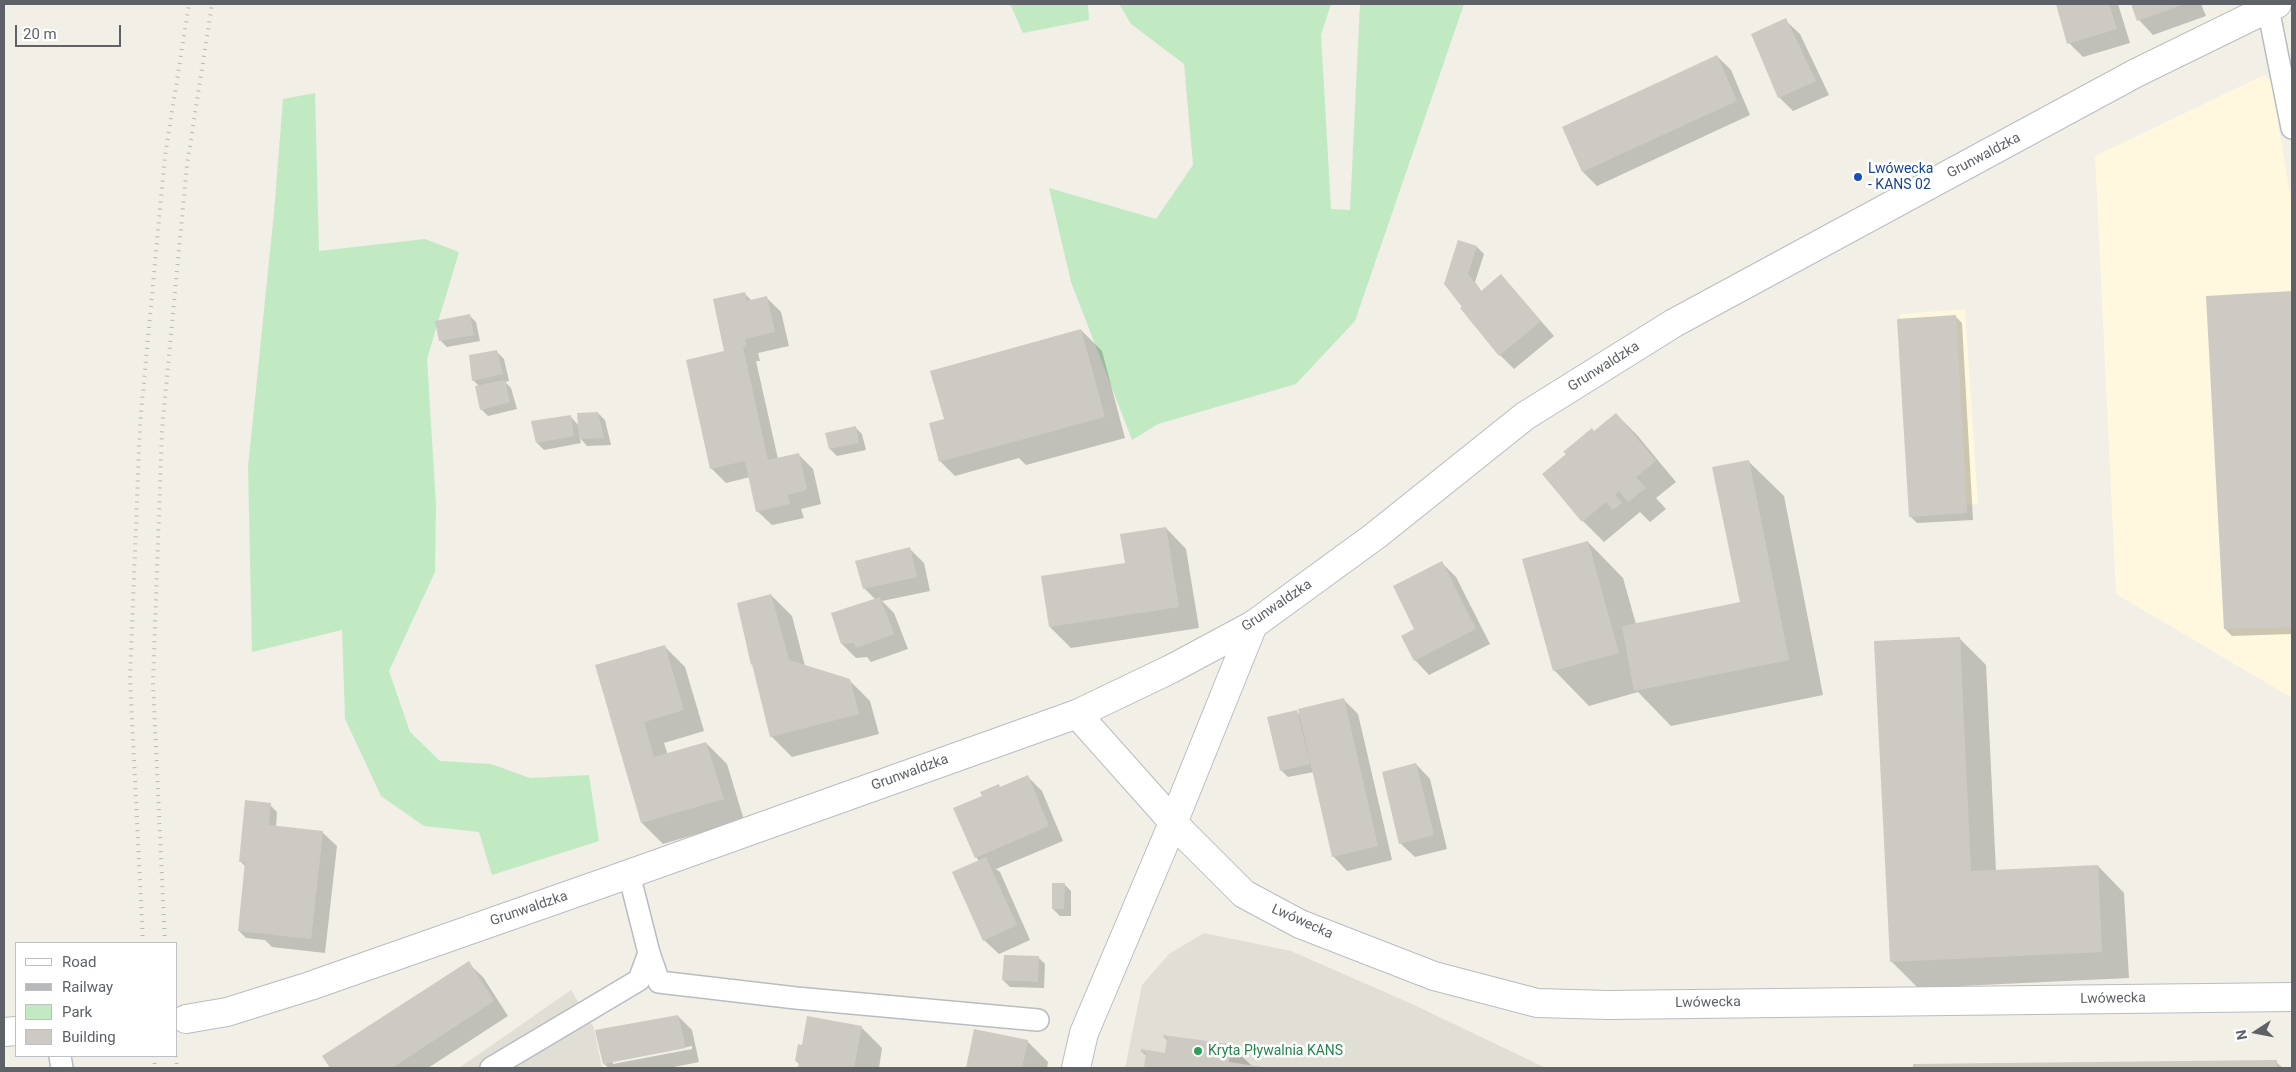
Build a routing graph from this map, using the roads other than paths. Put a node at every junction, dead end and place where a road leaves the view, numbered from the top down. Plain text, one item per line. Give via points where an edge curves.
1 (2273, 6) edge
2 (2292, 128) edge
3 (1253, 625) junction
4 (1076, 714) junction
5 (1173, 823) junction
6 (629, 874) junction
7 (649, 953) junction
8 (2292, 997) edge
9 (186, 1019) dead end
10 (1038, 1020) dead end
11 (491, 1068) edge
12 (1076, 1068) edge

1 - 2 lane
1 - 3 street, Grunwaldzka via 2136,73 1674,323 1526,416 1374,536
3 - 4 street, Grunwaldzka
3 - 5 street
4 - 5 street, Lwówecka
4 - 6 street, Grunwaldzka
5 - 8 street, Lwówecka via 1244,894 1300,924 1434,976 1537,1003
5 - 12 street via 1084,1032
6 - 7 lane
6 - 9 street, Grunwaldzka via 310,986 227,1012
7 - 10 lane via 659,982
7 - 11 lane via 639,980

